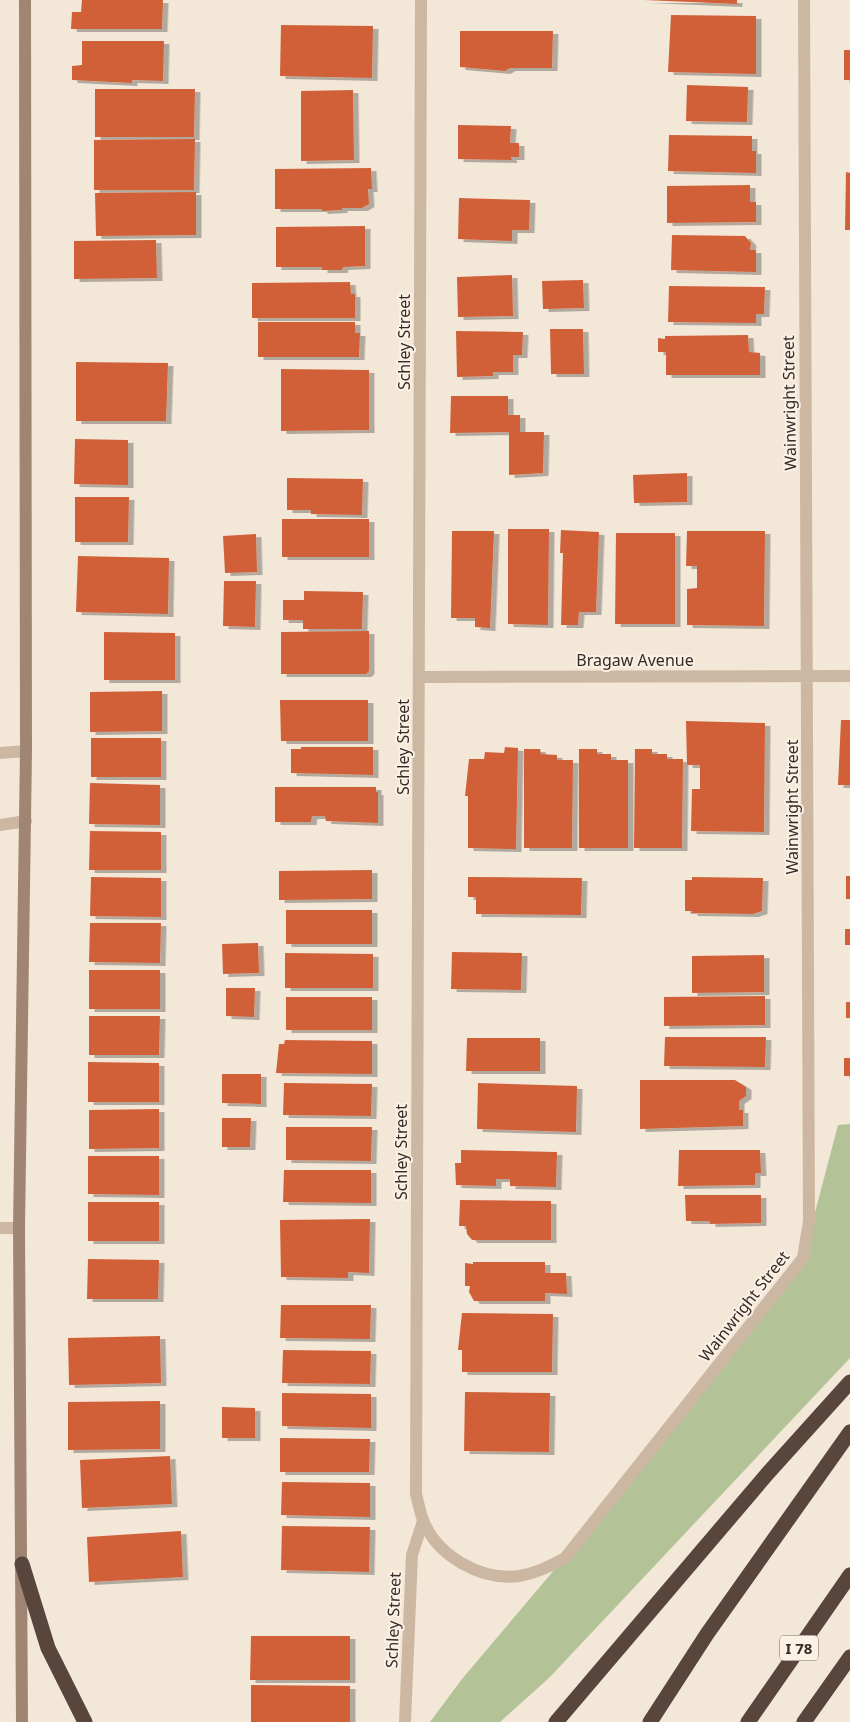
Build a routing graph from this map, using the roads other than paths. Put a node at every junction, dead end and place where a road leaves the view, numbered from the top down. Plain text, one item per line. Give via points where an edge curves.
1 (25, 0) edge
2 (421, 0) edge
3 (804, 0) edge
4 (808, 676) junction
5 (850, 676) edge
6 (419, 677) junction
7 (26, 751) junction
8 (0, 753) edge
9 (26, 821) junction
10 (0, 825) edge
11 (0, 1228) edge
12 (19, 1228) junction
13 (850, 1382) edge
14 (850, 1432) edge
15 (423, 1521) junction
16 (22, 1564) junction
17 (850, 1575) edge
18 (850, 1657) edge
19 (22, 1678) junction
20 (22, 1722) edge
21 (31, 1722) edge
22 (85, 1722) edge
23 (406, 1722) edge
24 (556, 1722) edge
25 (650, 1722) edge
26 (748, 1722) edge
27 (804, 1722) edge

1 - 7 street
2 - 6 street, Schley Street
3 - 4 street, Wainwright Street
4 - 5 street, Bragaw Avenue
4 - 6 street, Bragaw Avenue
4 - 15 street, Wainwright Street via 809,1221 804,1258 565,1558 543,1570 518,1576 485,1573 460,1562 438,1545
6 - 15 street, Schley Street via 416,1494
7 - 8 street
7 - 9 street
9 - 10 street
9 - 12 street
11 - 12 street
12 - 16 street
13 - 24 highway
14 - 25 highway via 707,1634
15 - 23 street, Schley Street via 412,1555
16 - 19 street
16 - 22 highway via 48,1648
17 - 26 highway, I 78
18 - 27 highway
19 - 20 street
19 - 21 street

